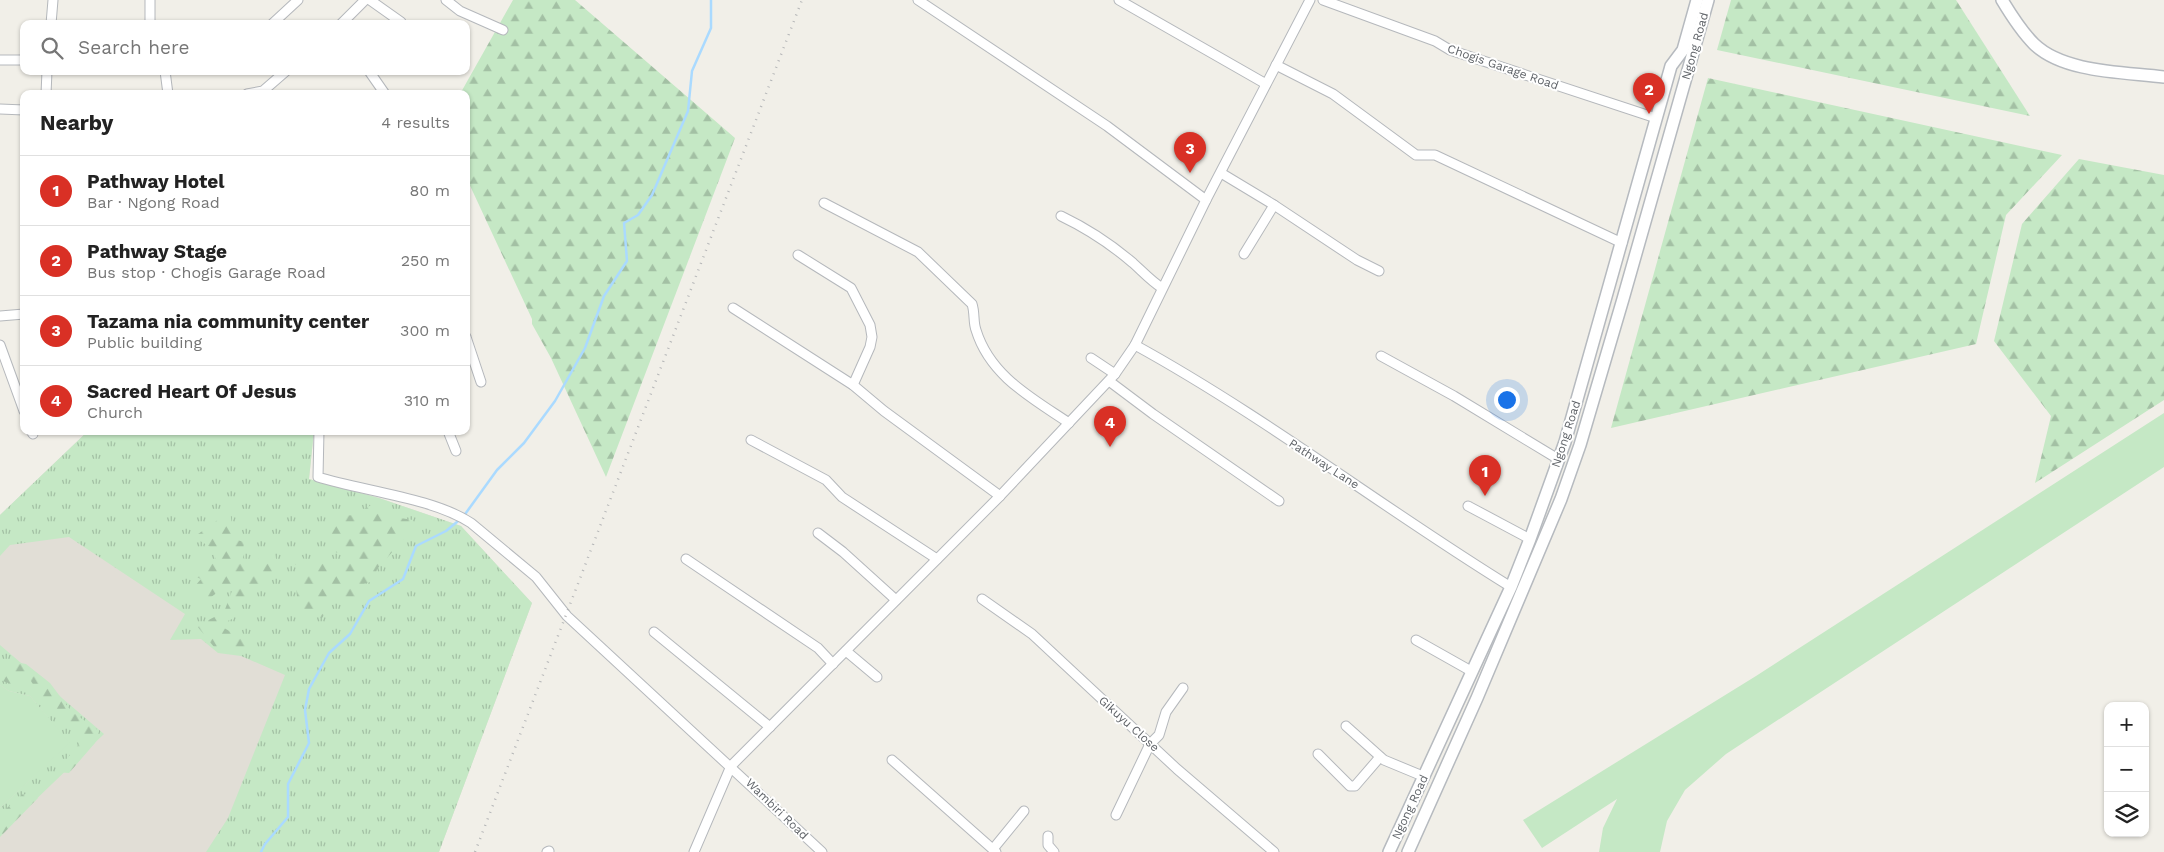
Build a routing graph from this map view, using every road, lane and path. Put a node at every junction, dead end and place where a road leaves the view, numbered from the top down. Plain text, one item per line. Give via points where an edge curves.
1 (53, 0) edge
2 (150, 0) edge
3 (298, 0) edge
4 (365, 0) edge
5 (370, 0) edge
6 (446, 0) edge
7 (918, 0) edge
8 (1119, 0) edge
9 (1310, 0) edge
10 (1323, 0) edge
11 (1697, 0) edge
12 (1708, 0) edge
13 (2002, 0) edge
14 (51, 20) edge
15 (150, 20) edge
16 (276, 20) edge
17 (345, 20) edge
18 (398, 20) edge
19 (502, 30) dead end
20 (0, 60) edge
21 (20, 60) edge
22 (1276, 65) junction
23 (47, 75) edge
24 (166, 75) edge
25 (281, 75) edge
26 (372, 75) edge
27 (2164, 77) edge
28 (1266, 84) junction
29 (46, 90) edge
30 (167, 90) edge
31 (264, 90) edge
32 (382, 90) edge
33 (0, 109) edge
34 (20, 110) edge
35 (1656, 118) junction
36 (1222, 173) junction
37 (1206, 200) junction
38 (824, 203) dead end
39 (1274, 205) junction
40 (1061, 216) dead end
41 (1622, 243) junction
42 (1244, 254) dead end
43 (798, 255) dead end
44 (1379, 271) dead end
45 (1162, 288) junction
46 (733, 308) dead end
47 (20, 314) edge
48 (0, 316) edge
49 (0, 345) edge
50 (1134, 345) junction
51 (470, 348) edge
52 (1381, 356) dead end
53 (1091, 358) dead end
54 (1112, 377) junction
55 (481, 382) dead end
56 (853, 384) junction
57 (20, 400) edge
58 (1069, 423) junction
59 (319, 435) edge
60 (450, 435) edge
61 (751, 440) dead end
62 (456, 451) dead end
63 (1558, 459) junction
64 (1000, 496) junction
65 (1279, 501) dead end
66 (1468, 506) dead end
67 (818, 533) dead end
68 (1530, 539) junction
69 (686, 559) dead end
70 (937, 559) junction
71 (1511, 587) junction
72 (982, 599) dead end
73 (896, 600) junction
74 (654, 632) dead end
75 (1416, 640) dead end
76 (846, 651) junction
77 (833, 664) junction
78 (1471, 671) junction
79 (877, 677) dead end
80 (1183, 688) dead end
81 (1346, 726) dead end
82 (770, 727) junction
83 (1150, 744) junction
84 (1318, 754) dead end
85 (1380, 757) junction
86 (892, 760) dead end
87 (731, 766) junction
88 (1424, 777) junction
89 (1024, 811) dead end
90 (1116, 815) dead end
91 (1048, 836) dead end
92 (994, 851) edge
93 (694, 852) edge
94 (822, 852) edge
95 (1054, 852) edge
96 (1274, 852) edge
97 (1389, 852) edge
98 (1408, 852) edge

1 - 14 street
2 - 15 street
3 - 16 street
4 - 17 street
5 - 18 street
6 - 19 street via 460,11
7 - 37 street via 1107,126
8 - 28 street
9 - 22 street
10 - 35 street, Chogis Garage Road via 1434,41 1450,50
11 - 35 main road, Ngong Road via 1683,50 1671,66
12 - 98 main road, Ngong Road via 1620,308 1561,499
13 - 27 main road via 2035,44 2062,61
20 - 21 street
22 - 28 street
22 - 41 street via 1332,94 1416,156 1434,155
23 - 29 street
24 - 30 street
25 - 31 street
26 - 32 street
28 - 36 street
33 - 34 street
35 - 41 main road, Ngong Road
36 - 37 street
36 - 39 street
37 - 45 street
38 - 58 street via 911,248 931,264 972,304 976,333 1001,374
39 - 42 street
39 - 44 street
40 - 45 street via 1132,262
41 - 63 main road, Ngong Road
43 - 56 street via 851,288 870,325 870,347
45 - 50 street
46 - 56 street
47 - 48 street
49 - 57 street
50 - 54 street
50 - 71 street, Pathway Lane via 1190,376
51 - 55 street
52 - 63 street
53 - 54 street
54 - 58 street
54 - 65 street via 1153,414
56 - 64 street via 884,411
58 - 64 street
59 - 87 street, Wambiri Road via 318,477 463,517 536,577 567,616
60 - 62 street
61 - 70 street via 826,480 842,497
63 - 68 main road, Ngong Road
64 - 70 street
66 - 68 street
67 - 73 street
68 - 71 main road, Ngong Road
69 - 77 street via 818,648
70 - 73 street
71 - 78 main road, Ngong Road
72 - 83 street, Gikuyu Close via 1032,634
73 - 76 street
74 - 82 street
75 - 78 street
76 - 77 street
76 - 79 street
77 - 82 street
78 - 88 main road, Ngong Road
80 - 83 street via 1166,712 1159,735
81 - 85 street
82 - 87 street
83 - 90 street
83 - 96 street, Gikuyu Close
84 - 85 street via 1350,786 1355,786
85 - 88 street
86 - 92 street
87 - 93 street
87 - 94 street, Wambiri Road
88 - 97 main road, Ngong Road
89 - 92 street
91 - 95 street via 1048,845

